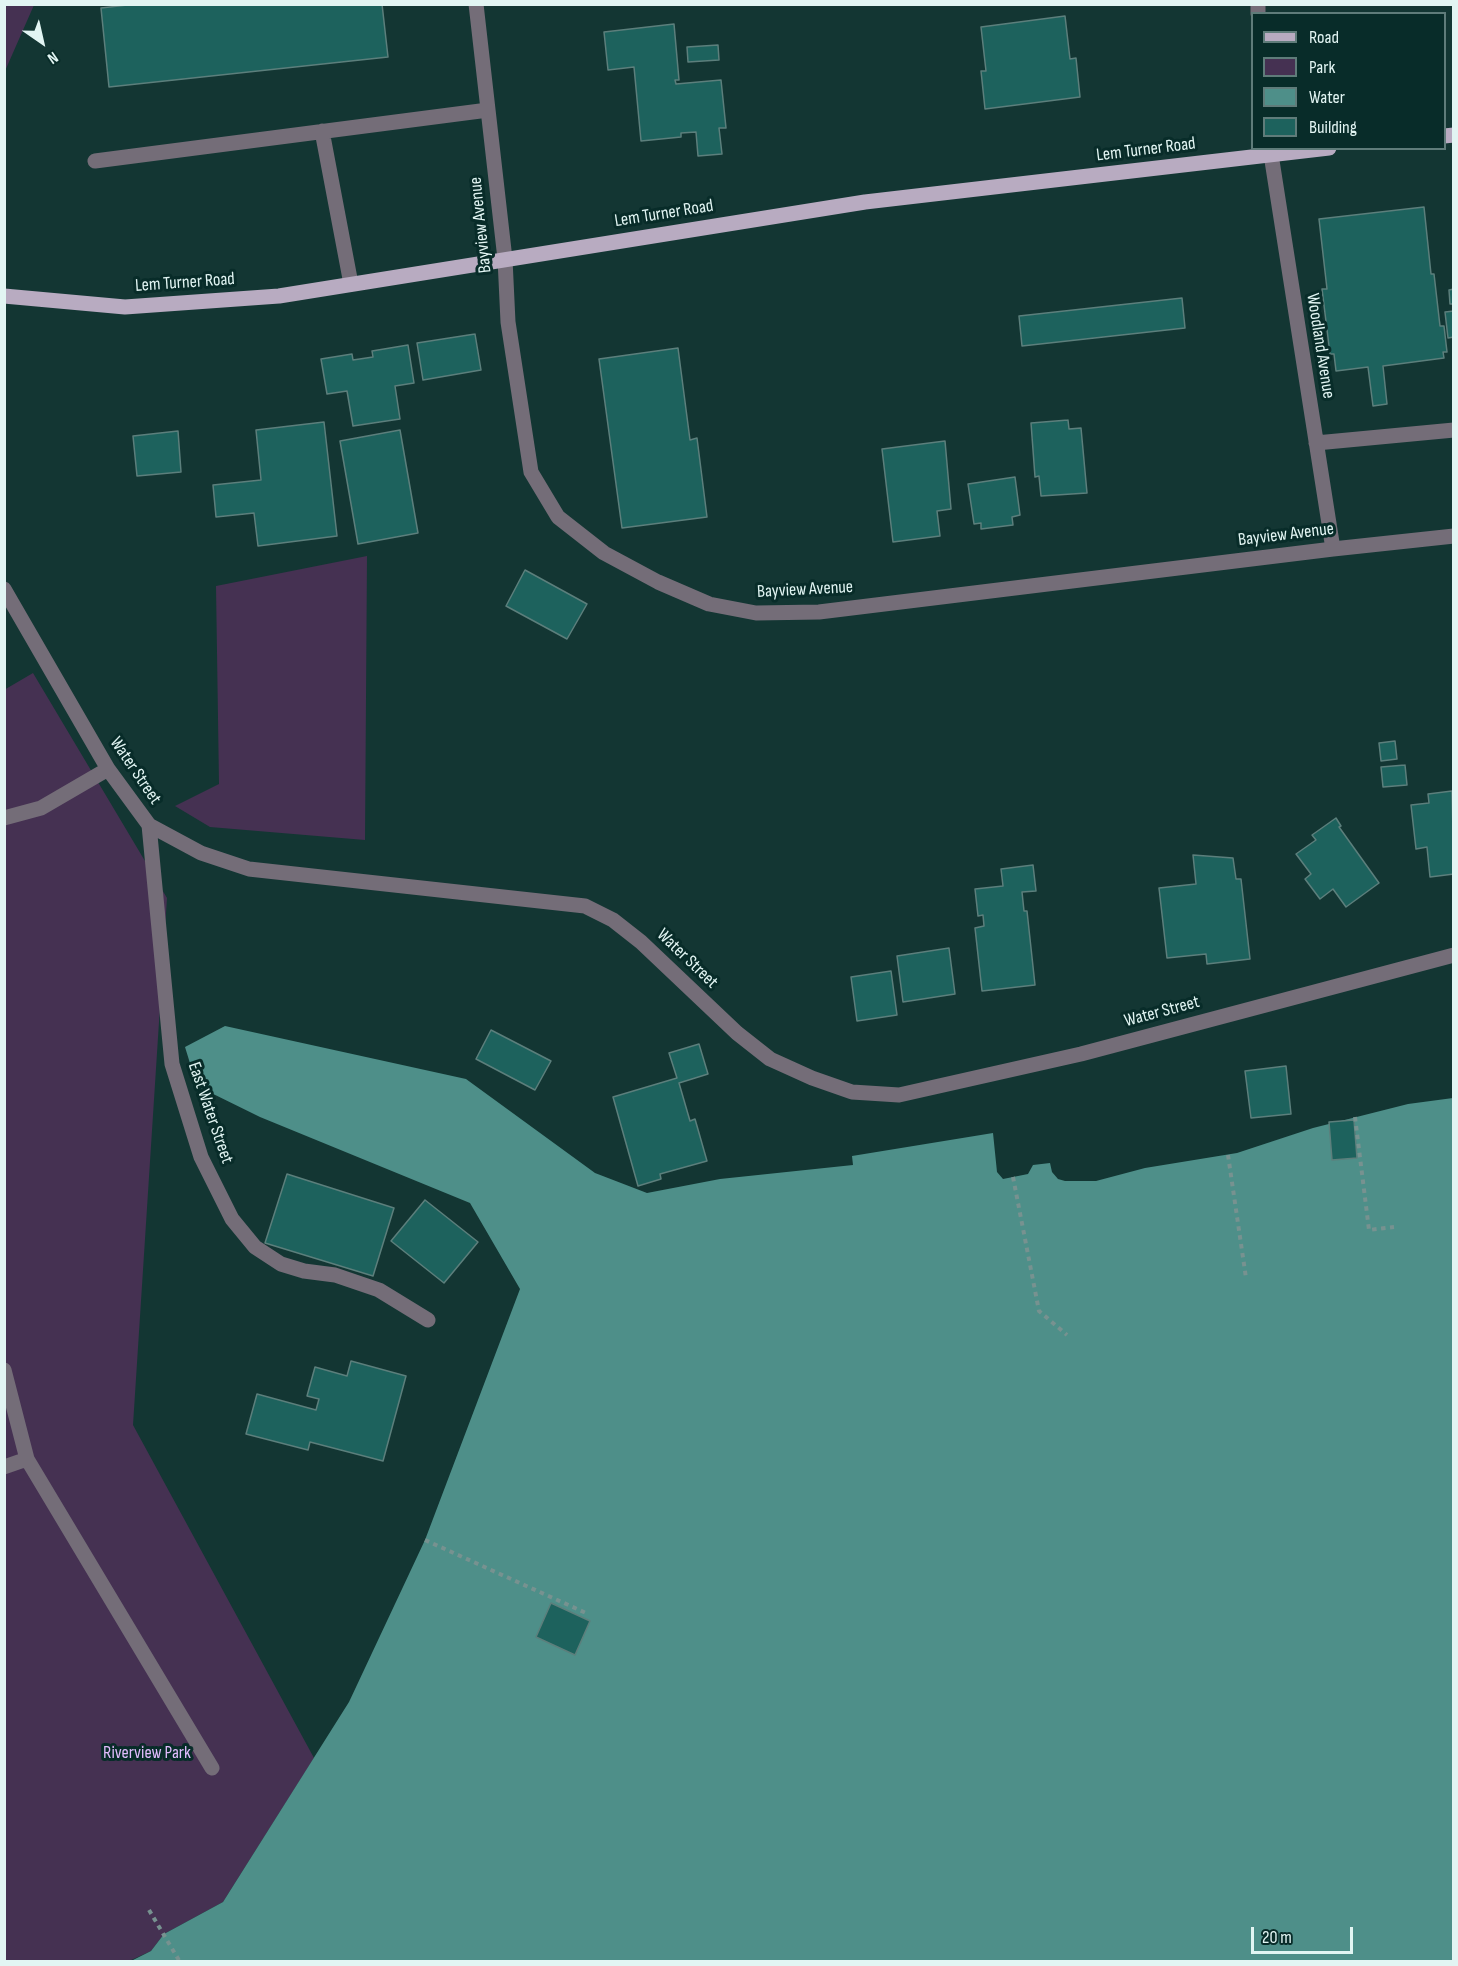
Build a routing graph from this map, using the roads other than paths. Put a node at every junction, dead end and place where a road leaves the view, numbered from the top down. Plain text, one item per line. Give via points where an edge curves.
1 (476, 4) edge
2 (488, 110) junction
3 (322, 131) junction
4 (1300, 150) edge
5 (1270, 152) edge
6 (94, 161) dead end
7 (505, 259) junction
8 (351, 284) junction
9 (4, 296) edge
10 (1454, 430) edge
11 (1316, 443) junction
12 (1454, 536) edge
13 (1333, 549) junction
14 (4, 589) edge
15 (108, 769) junction
16 (4, 818) edge
17 (148, 825) junction
18 (1454, 955) edge
19 (428, 1320) dead end
20 (4, 1370) edge
21 (27, 1459) junction
22 (4, 1467) edge
23 (212, 1768) dead end

1 - 2 street, Bayview Avenue
2 - 3 street
2 - 7 street, Bayview Avenue
3 - 6 street
3 - 8 street
4 - 5 main road, Lem Turner Road
5 - 7 main road, Lem Turner Road via 865,202
5 - 11 street, Woodland Avenue
7 - 8 main road, Lem Turner Road
7 - 13 street, Bayview Avenue via 508,322 531,472 558,517 604,552 709,604 756,614 819,612
8 - 9 main road, Lem Turner Road via 279,296 125,307
10 - 11 street
11 - 13 street, Woodland Avenue
12 - 13 street, Bayview Avenue
14 - 15 street, Water Street
15 - 16 street via 41,808
15 - 17 street, Water Street
17 - 18 street, Water Street via 201,853 249,869 585,906 613,920 641,942 737,1034 770,1059 852,1092 899,1095 1082,1054
17 - 19 street, East Water Street via 172,1064 201,1157 232,1219 255,1247 281,1264 335,1275 379,1290
20 - 21 street
21 - 22 street
21 - 23 street

